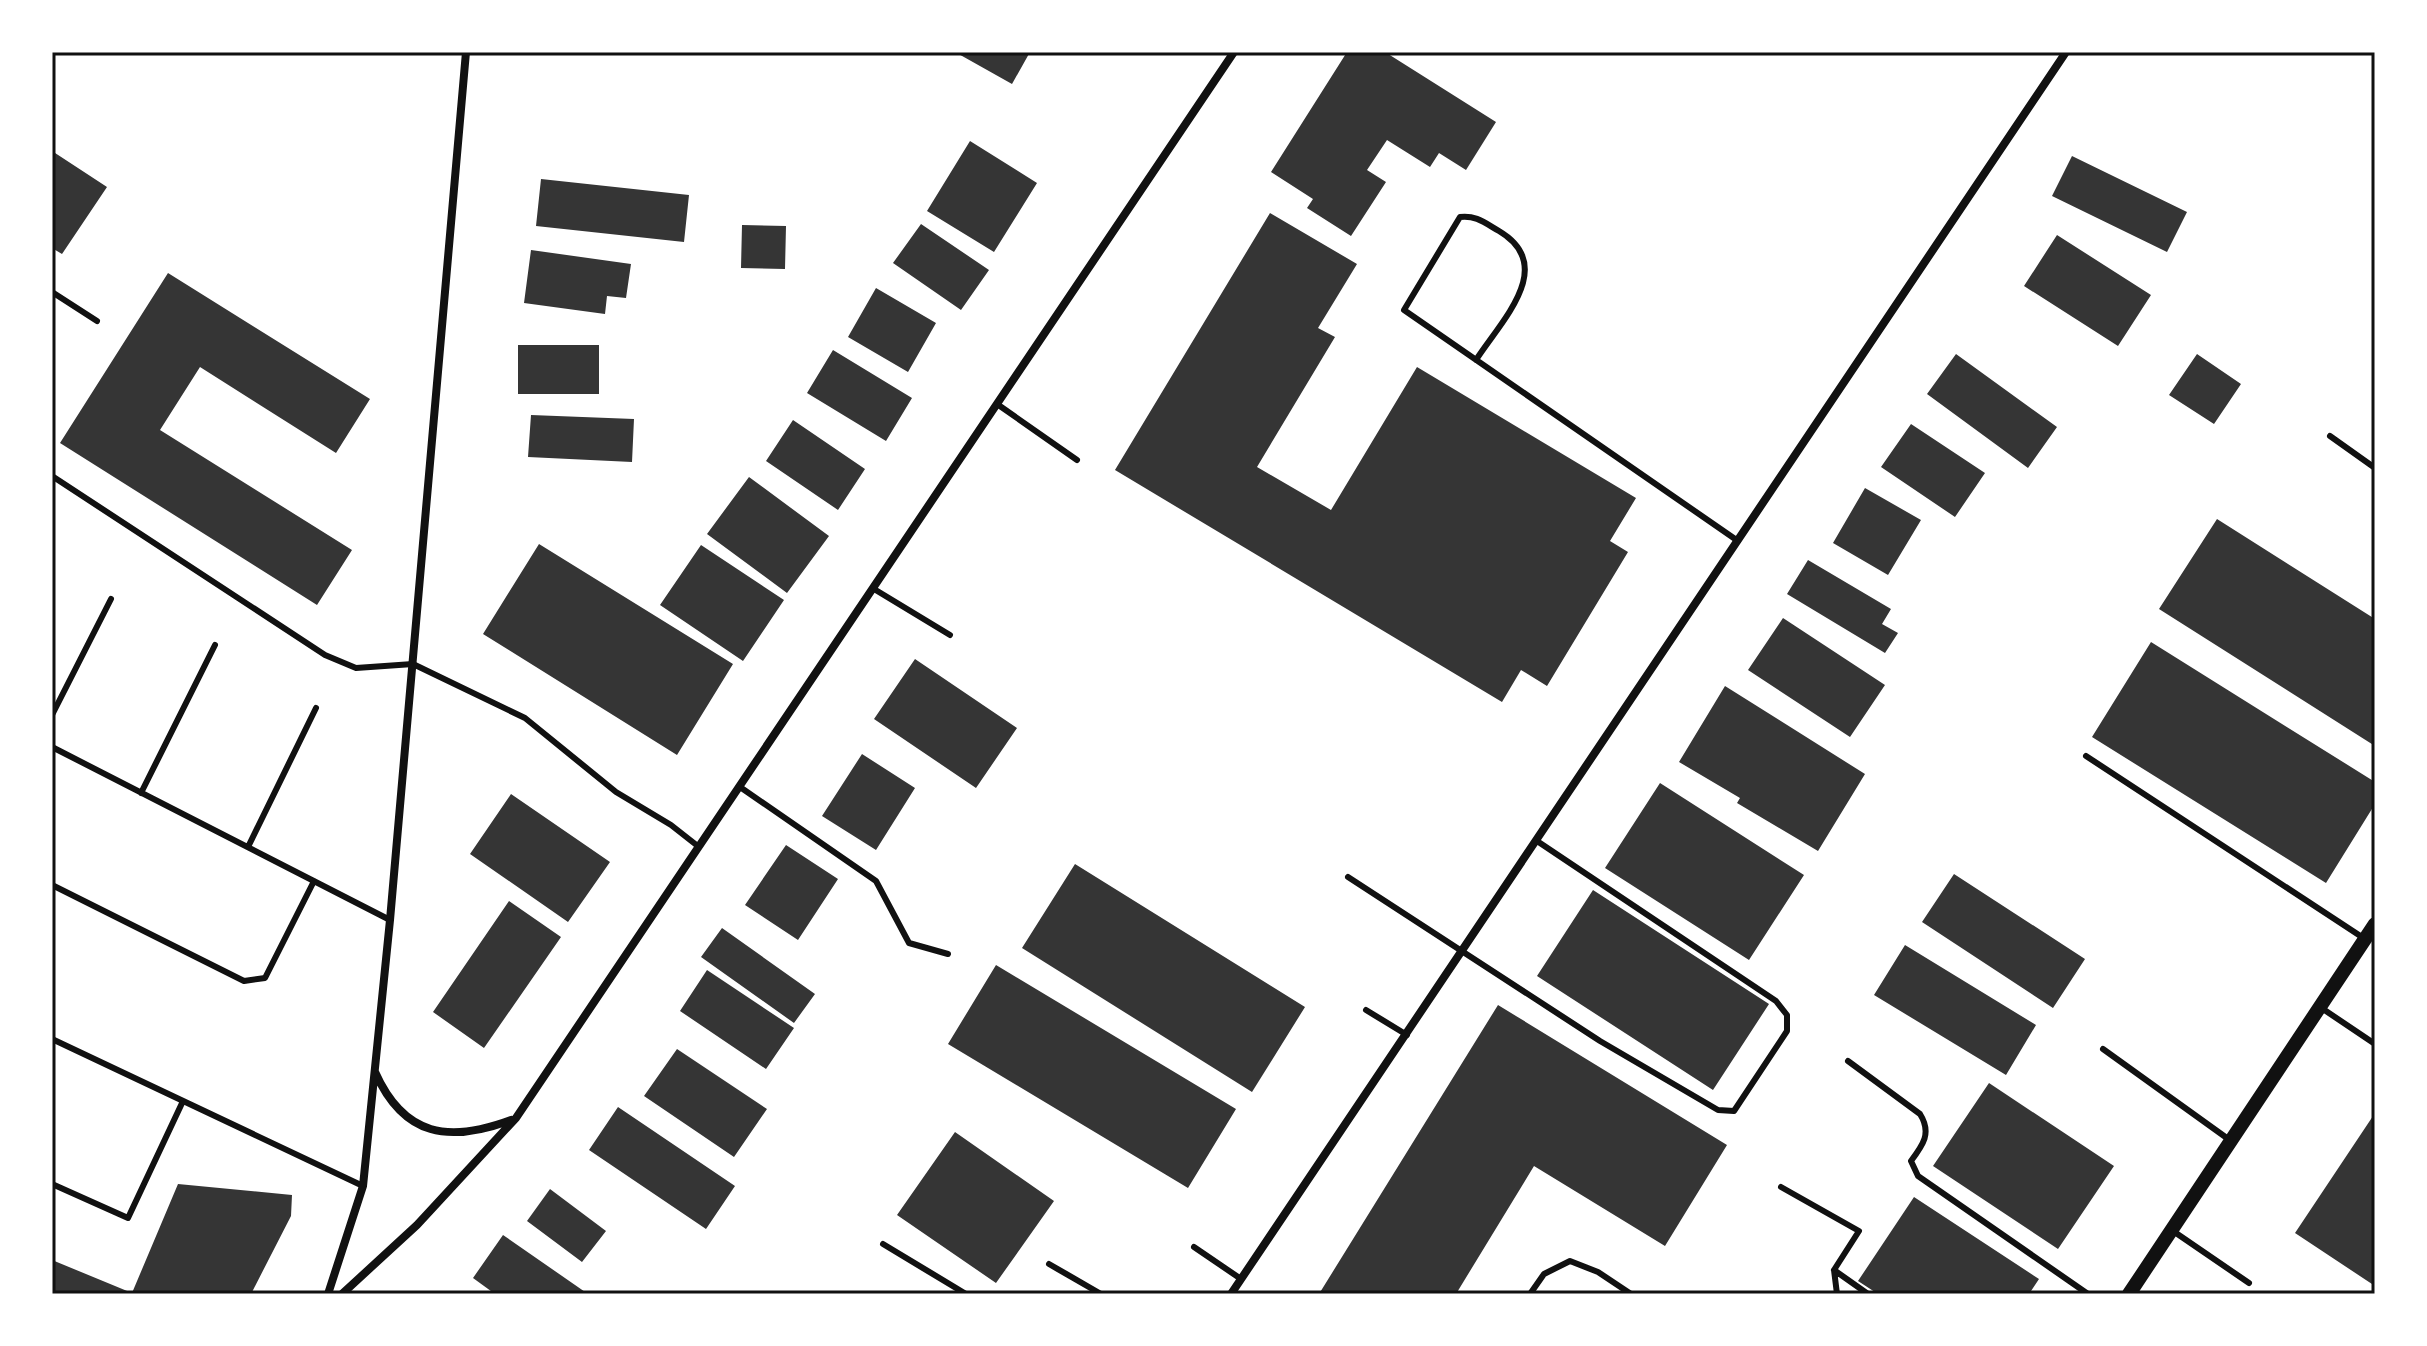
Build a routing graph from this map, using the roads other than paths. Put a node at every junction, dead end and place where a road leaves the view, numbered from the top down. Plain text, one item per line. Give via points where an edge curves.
1 (466, 52) edge
2 (1234, 52) edge
3 (2066, 52) edge
4 (52, 292) edge
5 (97, 321) dead end
6 (1476, 360) junction
7 (997, 404) junction
8 (2330, 436) dead end
9 (1077, 460) dead end
10 (2375, 468) edge
11 (52, 476) edge
12 (1738, 541) junction
13 (874, 589) junction
14 (111, 599) dead end
15 (950, 635) dead end
16 (215, 645) dead end
17 (413, 664) junction
18 (316, 708) dead end
19 (52, 715) edge
20 (52, 747) edge
21 (2086, 756) dead end
22 (740, 787) junction
23 (141, 793) junction
24 (1537, 841) junction
25 (248, 847) junction
26 (699, 847) junction
27 (1348, 877) dead end
28 (314, 881) junction
29 (52, 885) edge
30 (390, 920) junction
31 (2375, 924) edge
32 (2365, 939) junction
33 (1464, 949) junction
34 (948, 954) dead end
35 (2320, 1007) junction
36 (1366, 1010) dead end
37 (1407, 1035) junction
38 (52, 1039) edge
39 (2375, 1044) edge
40 (2103, 1049) dead end
41 (1848, 1061) dead end
42 (375, 1071) junction
43 (183, 1101) junction
44 (516, 1118) junction
45 (2231, 1141) junction
46 (52, 1184) edge
47 (363, 1186) junction
48 (1781, 1187) dead end
49 (2172, 1230) junction
50 (883, 1244) dead end
51 (1194, 1247) dead end
52 (1049, 1264) dead end
53 (1834, 1270) junction
54 (1241, 1279) junction
55 (2249, 1283) dead end
56 (328, 1294) edge
57 (342, 1294) edge
58 (966, 1294) edge
59 (1101, 1294) edge
60 (1231, 1294) edge
61 (1530, 1294) edge
62 (1631, 1294) edge
63 (1837, 1294) edge
64 (1868, 1294) edge
65 (2088, 1294) edge
66 (2129, 1294) edge

1 - 17 street
2 - 7 street
3 - 12 street
4 - 5 lane
6 - 6 lane via 1404,310 1460,217 1473,215 1516,241 1525,259 1525,285
6 - 12 lane
7 - 9 lane
7 - 13 street
8 - 10 lane
11 - 17 lane via 325,655 356,668
12 - 24 street
13 - 15 lane
13 - 22 street
14 - 19 lane
16 - 23 lane
17 - 26 lane via 525,718 616,792
17 - 30 street
18 - 25 lane
20 - 23 lane
21 - 32 lane
22 - 26 street
22 - 34 lane via 876,881 909,943
23 - 25 lane
24 - 33 street
24 - 33 lane via 1776,1001 1787,1015 1787,1031 1734,1111 1718,1110 1600,1041
25 - 28 lane
26 - 44 street
27 - 33 lane
28 - 29 lane via 265,978 244,981
28 - 30 lane
30 - 42 street
31 - 32 street
32 - 35 street
33 - 37 street
35 - 39 lane
35 - 45 street
36 - 37 lane
37 - 54 street
38 - 43 lane
40 - 45 lane
41 - 65 lane via 1926,1123 1925,1143 1911,1161 1918,1176
42 - 44 street via 399,1113 420,1127 476,1133
42 - 47 street
43 - 46 lane via 128,1218
43 - 47 lane
44 - 57 street via 417,1225
45 - 49 street
47 - 56 street
48 - 53 lane via 1859,1231
49 - 55 lane
49 - 66 street
50 - 58 lane
51 - 54 lane
52 - 59 lane
53 - 63 lane
53 - 64 lane
54 - 60 street
61 - 62 lane via 1544,1274 1570,1261

